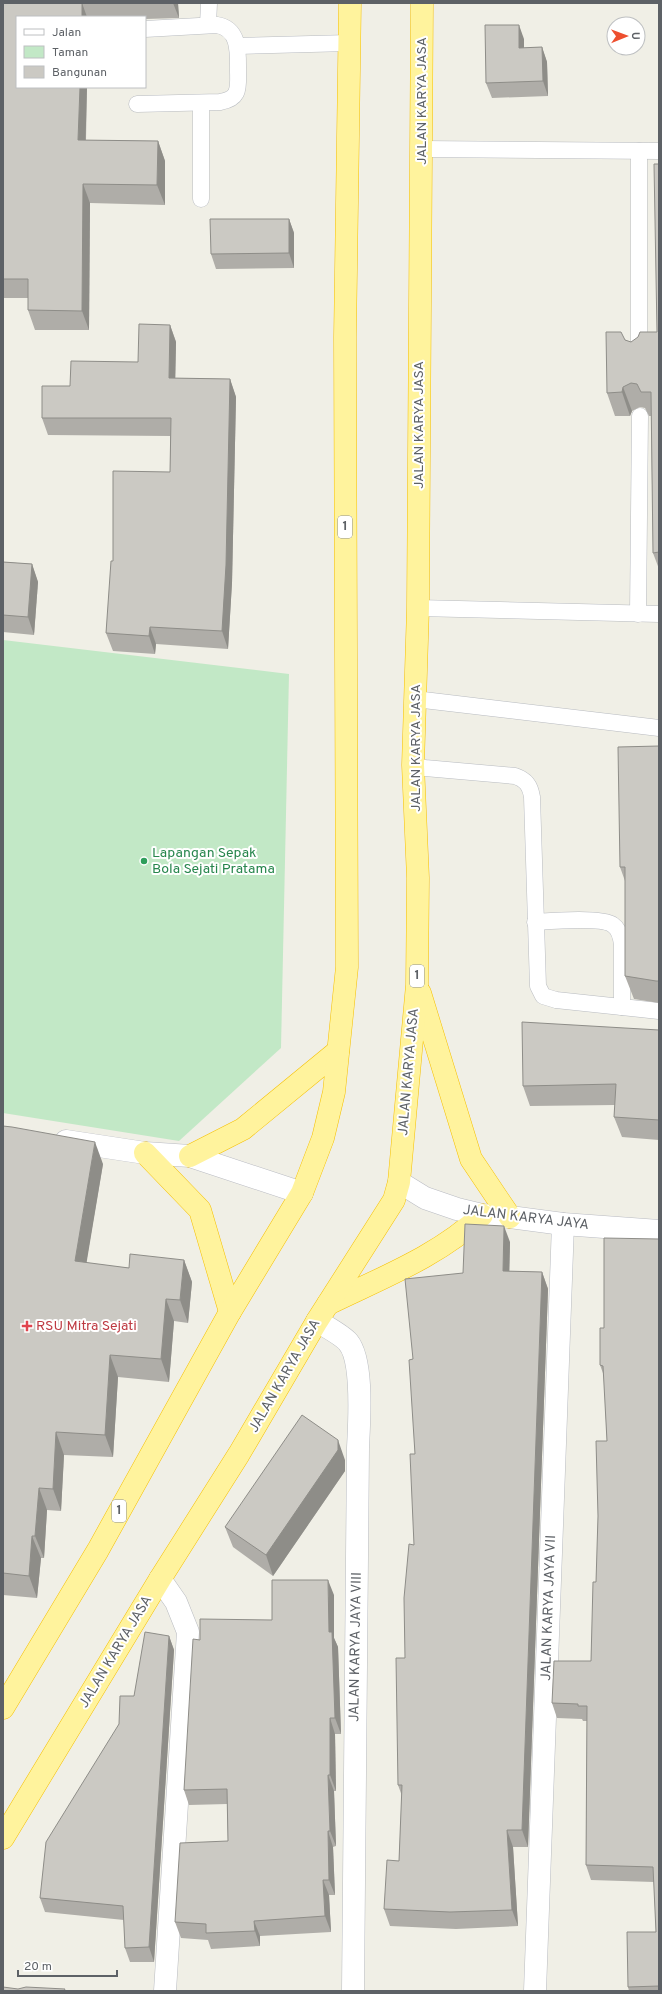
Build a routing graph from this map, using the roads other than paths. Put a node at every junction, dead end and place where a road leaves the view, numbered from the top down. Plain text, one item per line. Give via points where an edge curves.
1 (209, 3) edge
2 (350, 3) edge
3 (422, 3) edge
4 (208, 25) junction
5 (146, 29) edge
6 (349, 43) junction
7 (238, 46) junction
8 (202, 103) junction
9 (137, 104) dead end
10 (422, 149) junction
11 (639, 151) junction
12 (659, 151) edge
13 (201, 199) dead end
14 (639, 356) edge
15 (640, 416) edge
16 (418, 608) junction
17 (638, 614) junction
18 (659, 614) edge
19 (415, 700) junction
20 (659, 728) edge
21 (413, 765) junction
22 (535, 922) junction
23 (417, 985) junction
24 (622, 1007) junction
25 (659, 1011) edge
26 (338, 1051) junction
27 (47, 1137) edge
28 (144, 1153) junction
29 (190, 1156) junction
30 (399, 1182) junction
31 (302, 1193) junction
32 (482, 1215) junction
33 (510, 1217) junction
34 (563, 1224) junction
35 (659, 1231) edge
36 (230, 1312) junction
37 (323, 1313) junction
38 (160, 1579) junction
39 (3, 1708) edge
40 (3, 1838) edge
41 (165, 1991) edge
42 (353, 1991) edge
43 (535, 1991) edge

1 - 4 lane
2 - 6 highway, 1
3 - 10 highway, JALAN KARYA JASA / 1
4 - 5 lane
4 - 7 lane via 227,29 236,39
6 - 7 lane
6 - 26 highway, 1 via 345,336 347,967
7 - 8 lane via 236,94 227,101
8 - 9 lane
8 - 13 lane
10 - 11 lane
10 - 16 highway, JALAN KARYA JASA / 1
11 - 12 lane
11 - 14 lane
15 - 17 lane
16 - 17 lane
16 - 19 highway, JALAN KARYA JASA / 1
17 - 18 lane
19 - 20 lane
19 - 21 highway, JALAN KARYA JASA / 1
21 - 22 lane via 514,776 528,783 532,797
21 - 23 highway, JALAN KARYA JASA / 1 via 418,878
22 - 24 lane via 538,986 543,996 556,1000
22 - 24 lane via 593,921 614,925 622,944
23 - 30 highway, JALAN KARYA JASA / 1
23 - 33 highway via 471,1159
24 - 25 lane
26 - 29 highway via 243,1129
26 - 31 highway, 1 via 334,1092 325,1130
27 - 28 street
28 - 29 street
28 - 36 highway via 200,1210
29 - 31 street
30 - 32 street, JALAN KARYA JAYA via 425,1198
30 - 37 highway, JALAN KARYA JASA / 1 via 394,1200
31 - 36 highway, 1
32 - 33 street, JALAN KARYA JAYA
32 - 37 highway via 457,1236
33 - 34 street, JALAN KARYA JAYA
34 - 35 street, JALAN KARYA JAYA
34 - 43 street, JALAN KARYA JAYA VII
36 - 39 highway, 1 via 98,1550
37 - 38 highway, JALAN KARYA JASA / 1 via 239,1454
37 - 42 street, JALAN KARYA JAYA VIII via 348,1342 355,1358 360,1404
38 - 40 highway, JALAN KARYA JASA / 1
38 - 41 street via 176,1602 188,1632

